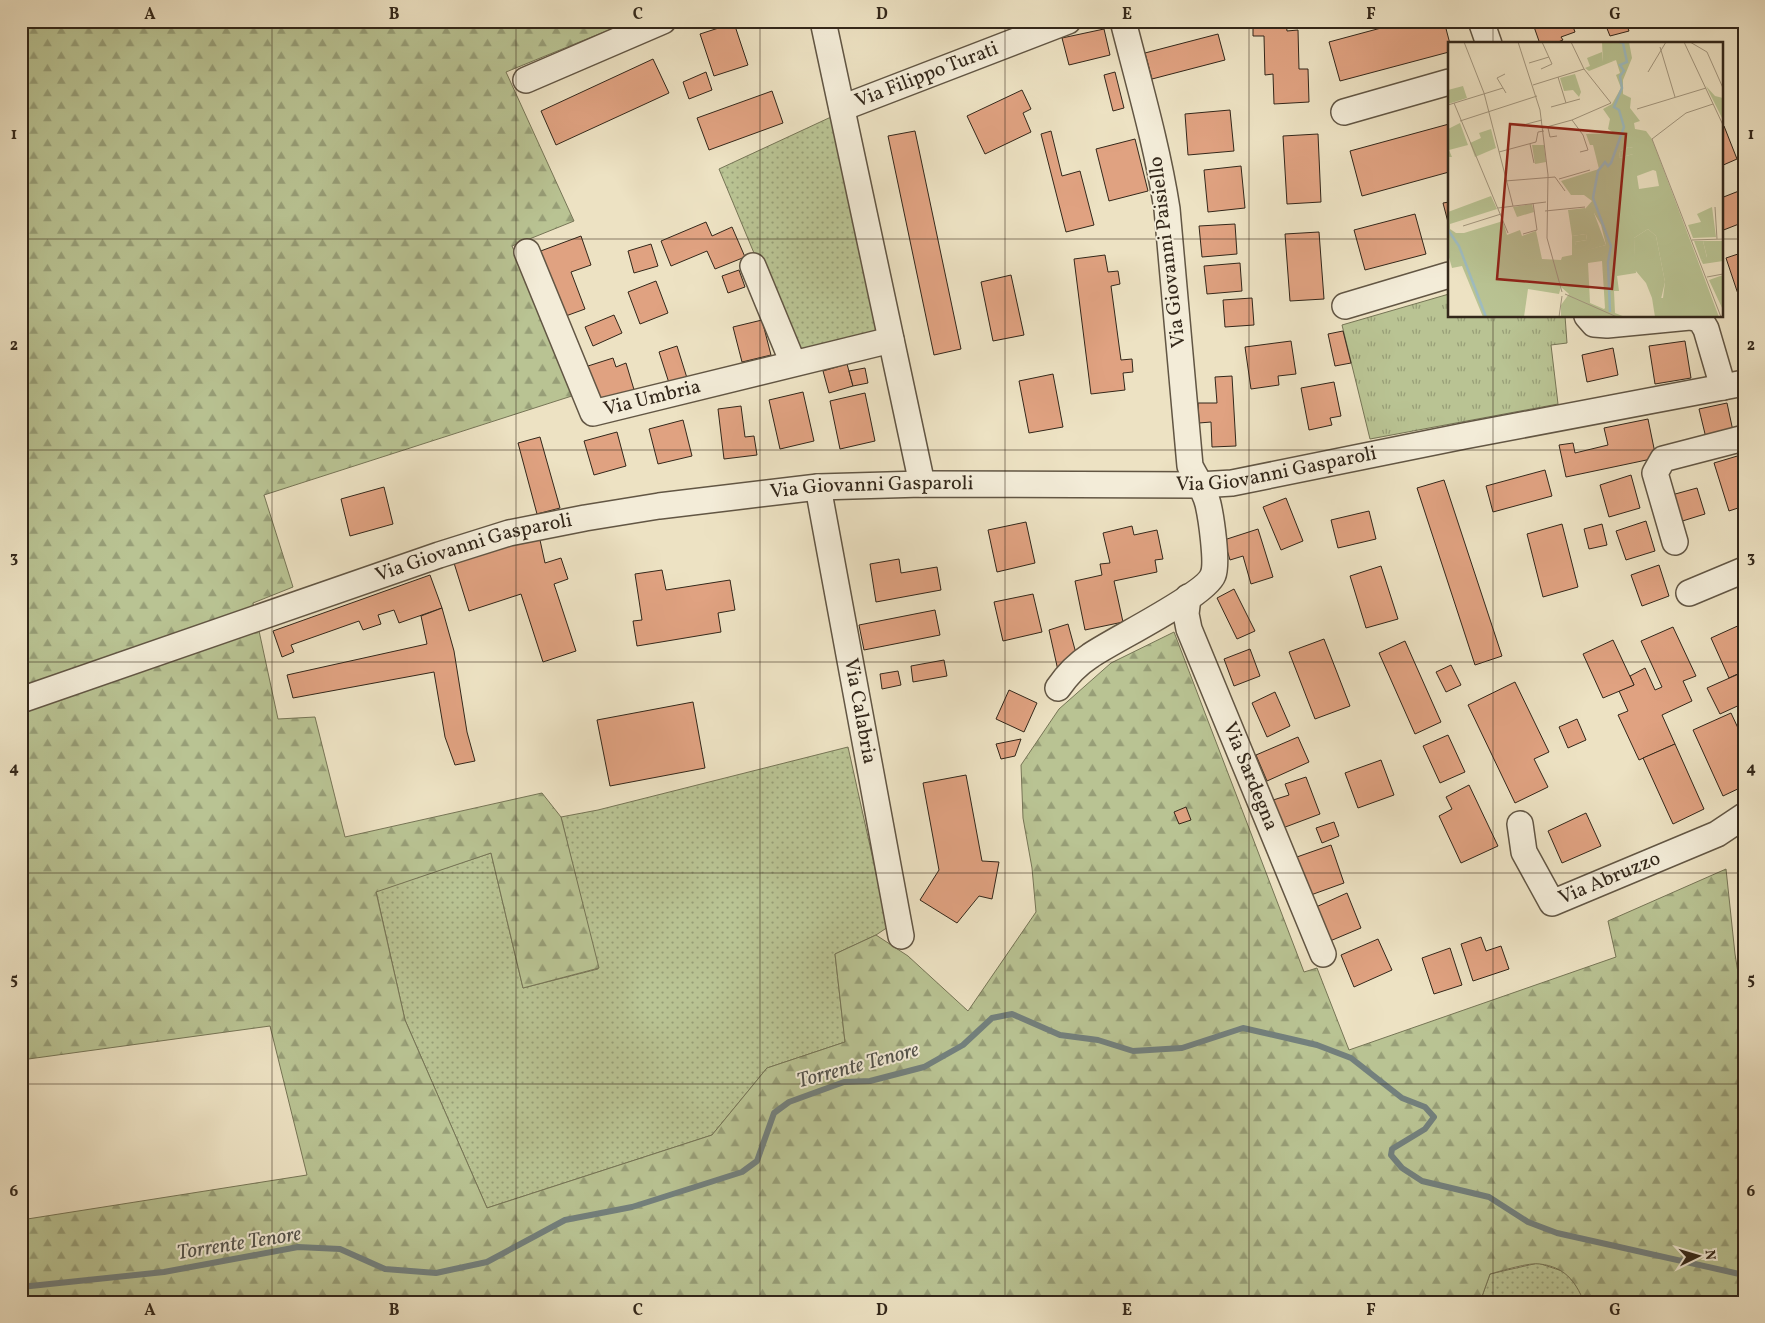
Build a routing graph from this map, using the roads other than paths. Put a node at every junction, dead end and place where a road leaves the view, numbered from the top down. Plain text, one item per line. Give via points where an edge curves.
1 (664, 21) edge
2 (823, 21) edge
3 (1068, 21) edge
4 (1123, 21) edge
5 (1481, 21) edge
6 (1488, 42) edge
7 (526, 80) dead end
8 (1448, 82) edge
9 (842, 108) junction
10 (1344, 112) dead end
11 (527, 252) dead end
12 (753, 266) dead end
13 (1448, 275) edge
14 (1345, 306) dead end
15 (1589, 318) edge
16 (1680, 318) edge
17 (1695, 318) edge
18 (891, 340) junction
19 (793, 363) junction
20 (1733, 385) edge
21 (1744, 438) edge
22 (922, 484) junction
23 (1199, 485) junction
24 (818, 487) junction
25 (1675, 542) dead end
26 (1744, 570) edge
27 (1689, 593) dead end
28 (1188, 597) junction
29 (1058, 688) dead end
30 (21, 700) edge
31 (1744, 816) edge
32 (1520, 824) dead end
33 (901, 936) dead end
34 (1323, 954) dead end

1 - 7 street
2 - 9 street
3 - 9 street, Via Filippo Turati
4 - 23 street, Via Giovanni Paisiello via 1162,177 1190,466
5 - 6 street
8 - 10 street
9 - 18 street
11 - 19 street, Via Umbria via 594,413
12 - 19 street
13 - 14 street
15 - 16 street via 1594,324 1606,325
17 - 20 street via 1700,319 1706,329
18 - 19 street, Via Umbria
18 - 22 street
20 - 23 street, Via Giovanni Gasparoli via 1232,483
21 - 25 street via 1663,459 1655,473
22 - 23 street, Via Giovanni Gasparoli
22 - 24 street, Via Giovanni Gasparoli
23 - 28 street via 1208,502 1215,560 1213,576 1205,586
24 - 30 street, Via Giovanni Gasparoli via 659,506 509,533
24 - 33 street, Via Calabria
26 - 27 street
28 - 29 street via 1090,655 1070,671
28 - 34 street, Via Sardegna via 1186,614 1189,629
31 - 32 street, Via Abruzzo via 1717,834 1552,903 1524,852

